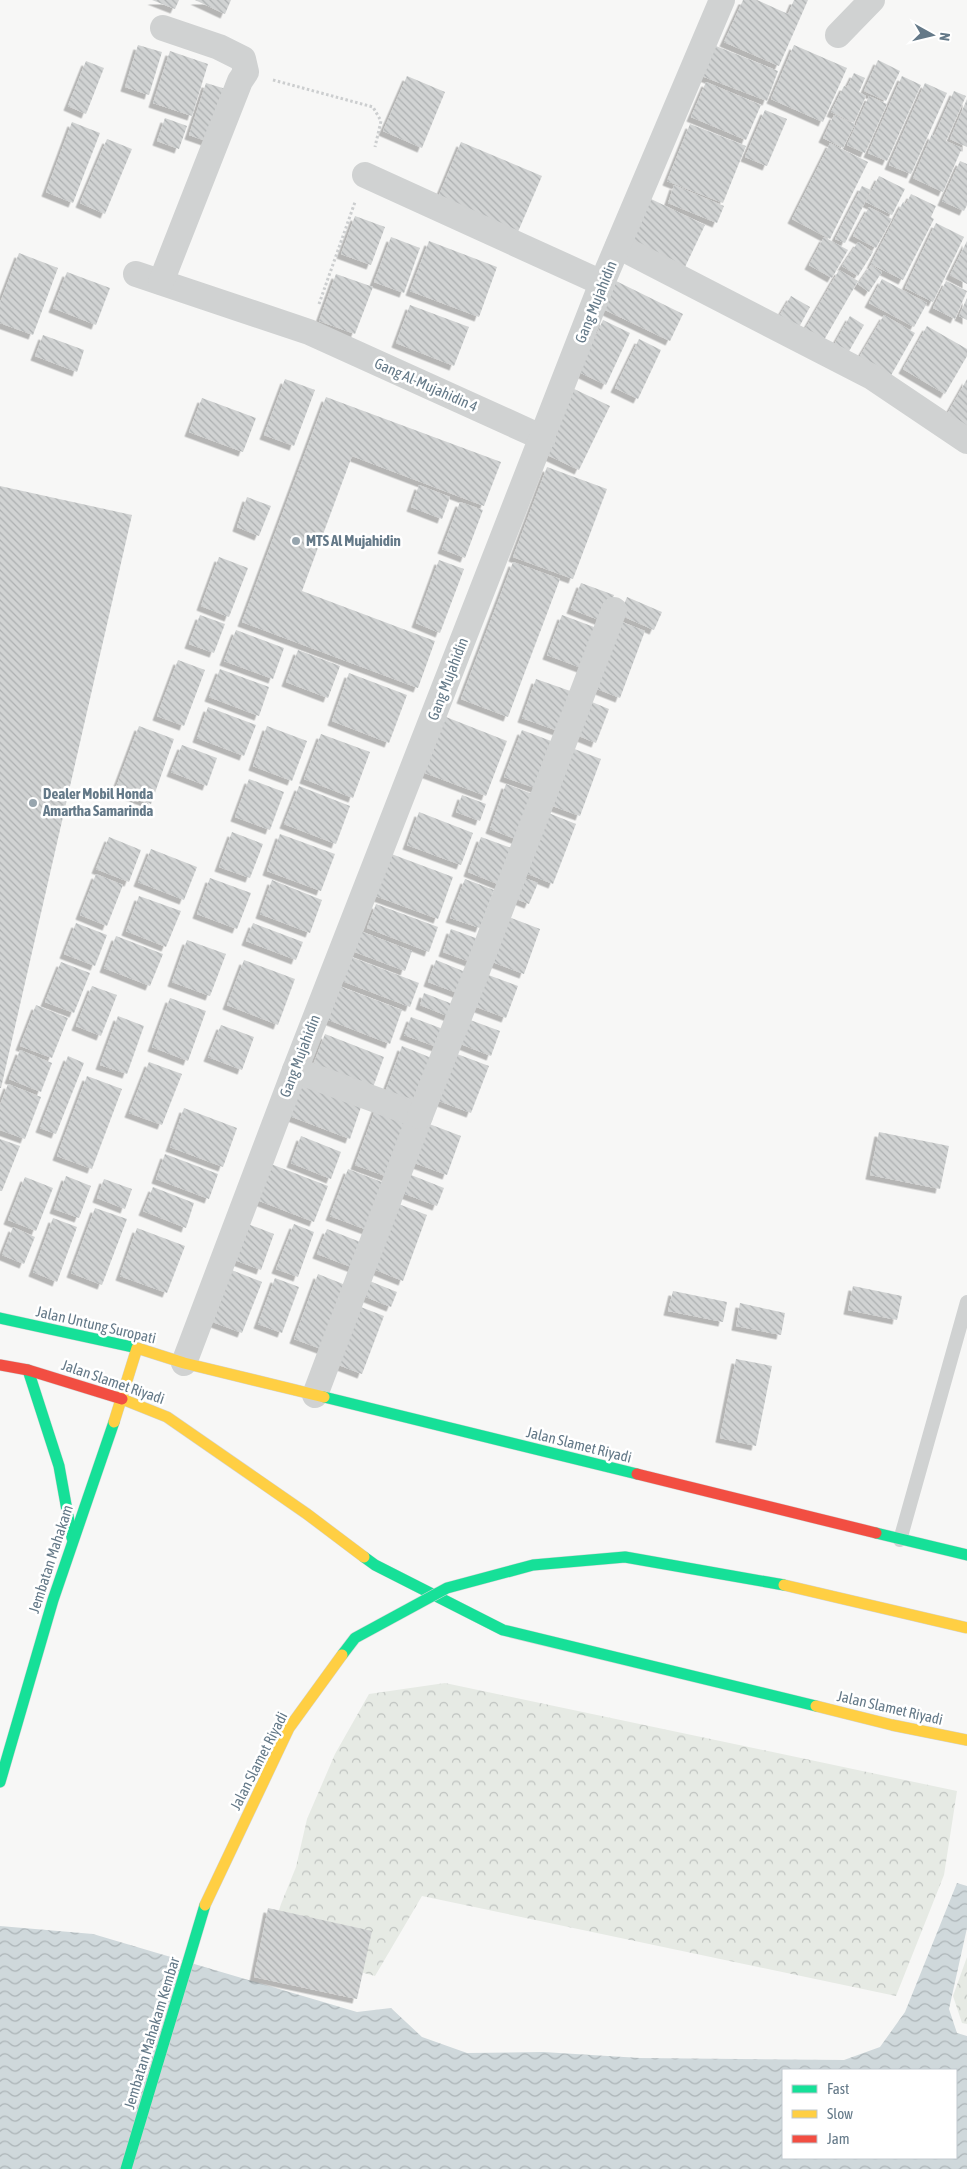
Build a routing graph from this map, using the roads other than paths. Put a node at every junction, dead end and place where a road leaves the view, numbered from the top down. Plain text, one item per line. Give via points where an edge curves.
1 (722, 0) edge
2 (872, 0) edge
3 (163, 28) dead end
4 (838, 34) dead end
5 (365, 175) dead end
6 (618, 246) junction
7 (136, 274) dead end
8 (161, 282) junction
9 (602, 283) junction
10 (543, 438) junction
11 (967, 441) edge
12 (614, 610) dead end
13 (295, 1070) junction
14 (420, 1116) junction
15 (967, 1302) edge
16 (0, 1318) edge
17 (136, 1348) junction
18 (184, 1363) junction
19 (0, 1365) edge
20 (28, 1370) junction
21 (315, 1395) junction
22 (122, 1399) junction
23 (73, 1539) junction
24 (900, 1540) junction
25 (967, 1555) edge
26 (967, 1628) edge
27 (967, 1740) edge
28 (0, 1782) edge
29 (206, 1905) joint
30 (126, 2169) edge

1 - 6 street, Gang Mujahidin
2 - 4 street
3 - 8 street via 219,47 243,59 246,72
5 - 9 street
6 - 9 street, Gang Mujahidin
6 - 11 street via 872,377
7 - 8 street, Gang Al-Mujahidin 4
8 - 10 street, Gang Al-Mujahidin 4 via 309,332
9 - 10 street, Gang Mujahidin
10 - 13 street, Gang Mujahidin
12 - 14 street
13 - 14 street
13 - 18 street, Gang Mujahidin
14 - 21 street
15 - 24 lane
16 - 17 main road, Jalan Untung Suropati
17 - 18 main road, Jalan Untung Suropati
17 - 22 main road, Jembatan Mahakam
18 - 21 main road, Jalan Slamet Riyadi
19 - 20 main road
20 - 22 main road, Jalan Slamet Riyadi
20 - 23 main road via 59,1466
21 - 24 main road, Jalan Slamet Riyadi
22 - 23 main road, Jembatan Mahakam
22 - 27 main road, Jalan Slamet Riyadi via 167,1417 307,1514 375,1566 503,1630 892,1725
23 - 28 main road, Jembatan Mahakam
24 - 25 main road, Jalan Slamet Riyadi
26 - 29 main road, Jalan Slamet Riyadi, bridge via 786,1585 625,1558 532,1565 447,1588 356,1638 289,1728
29 - 30 main road, Jembatan Mahakam Kembar

